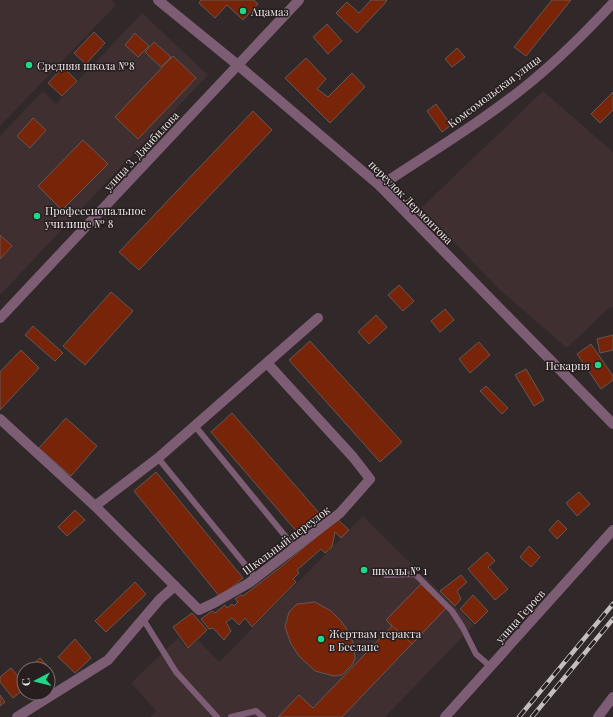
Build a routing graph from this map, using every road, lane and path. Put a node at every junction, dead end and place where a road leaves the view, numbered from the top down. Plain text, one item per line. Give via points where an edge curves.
1 (158, 0) edge
2 (299, 0) edge
3 (613, 3) edge
4 (239, 66) junction
5 (380, 186) junction
6 (0, 318) edge
7 (318, 318) dead end
8 (267, 363) junction
9 (0, 419) edge
10 (613, 424) edge
11 (195, 426) junction
12 (158, 458) junction
13 (95, 506) junction
14 (613, 530) edge
15 (295, 548) junction
16 (386, 575) dead end
17 (256, 578) junction
18 (175, 586) junction
19 (143, 619) junction
20 (491, 667) junction
21 (613, 697) edge
22 (599, 716) edge
23 (17, 717) edge
24 (217, 717) edge
25 (231, 717) edge
26 (263, 717) edge
27 (445, 717) edge

1 - 4 street, переулок Лермонтова
2 - 4 street, улица З. Джибилова
3 - 5 street, Комсомольская улица via 584,34 532,81 472,126
4 - 5 street, переулок Лермонтова
4 - 6 street, улица З. Джибилова
5 - 10 street, переулок Лермонтова
7 - 8 street
8 - 11 street
8 - 15 street, Школьный переулок via 370,479 340,514
9 - 13 street, Школьный переулок
11 - 12 street
11 - 15 lane
12 - 13 street
12 - 17 lane
13 - 18 street, Школьный переулок
14 - 20 street, улица Героев
15 - 17 street, Школьный переулок
16 - 20 lane via 415,574 452,611 476,654
17 - 18 street, Школьный переулок via 199,610
18 - 19 street
19 - 23 street via 108,660
19 - 24 lane via 176,672
20 - 27 street, улица Героев
21 - 22 street
25 - 26 lane via 256,711

